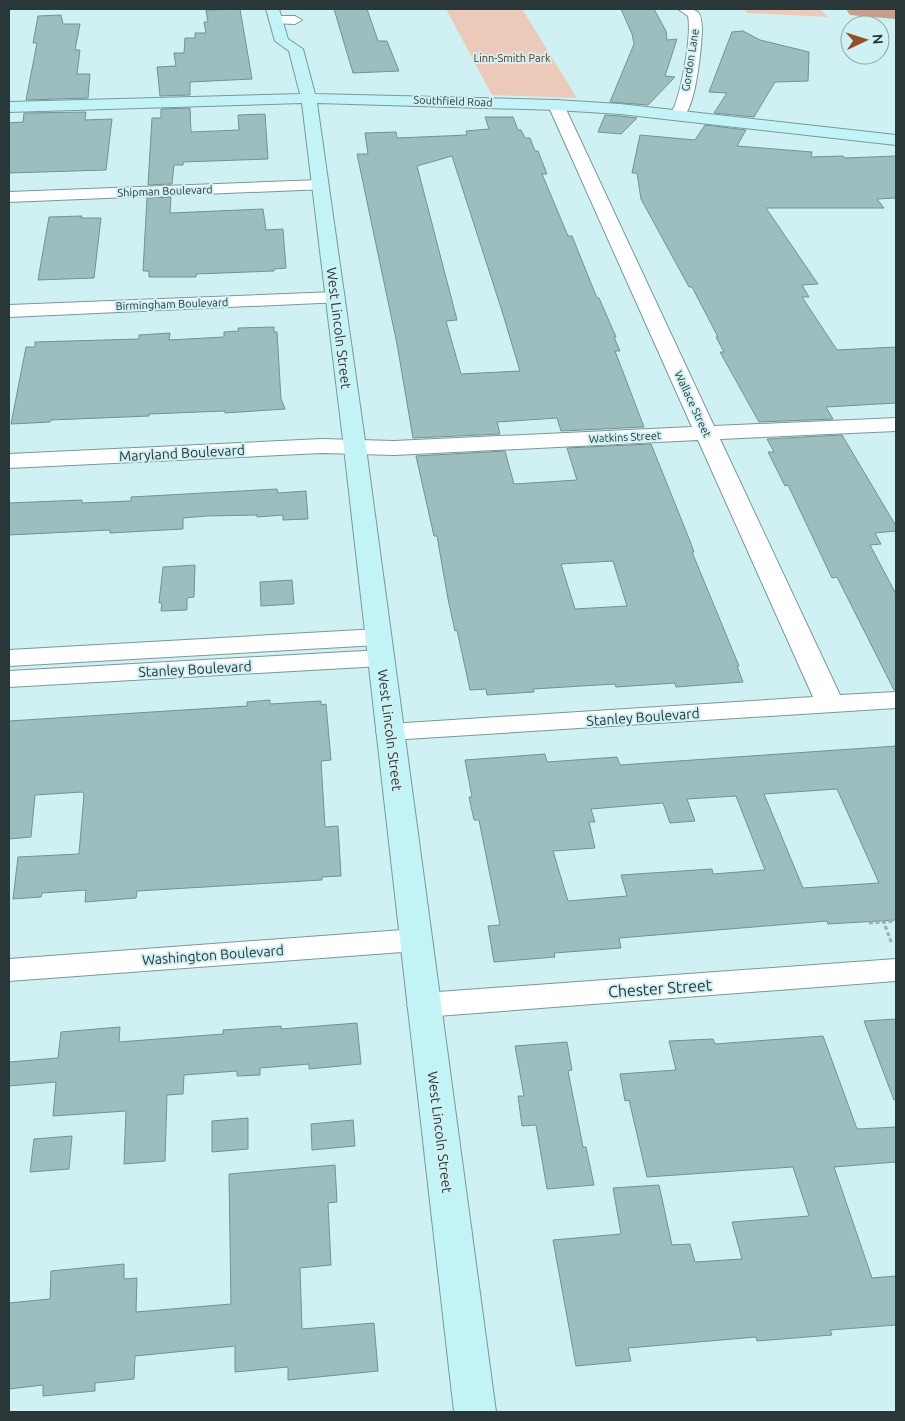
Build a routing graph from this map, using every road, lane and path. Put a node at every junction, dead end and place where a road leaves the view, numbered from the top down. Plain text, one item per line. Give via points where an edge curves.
1 (684, 9) edge
2 (274, 14) edge
3 (294, 14) edge
4 (296, 49) junction
5 (308, 98) junction
6 (556, 105) junction
7 (9, 107) edge
8 (676, 115) junction
9 (896, 140) edge
10 (320, 185) junction
11 (9, 197) edge
12 (335, 298) junction
13 (9, 311) edge
14 (896, 424) edge
15 (707, 433) junction
16 (355, 448) junction
17 (9, 462) edge
18 (379, 647) junction
19 (9, 658) edge
20 (9, 679) edge
21 (896, 700) edge
22 (830, 704) junction
23 (390, 732) junction
24 (883, 921) junction
25 (896, 921) edge
26 (869, 923) dead end
27 (416, 940) junction
28 (896, 953) edge
29 (9, 970) edge
30 (896, 970) edge
31 (424, 1005) junction
32 (474, 1412) edge

1 - 8 street, Gordon Lane via 694,14 695,41 682,108
2 - 3 street, West Lincoln Street
2 - 4 street, West Lincoln Street via 282,41
3 - 4 street, West Lincoln Street via 302,40
4 - 5 street, West Lincoln Street
5 - 6 street, Southfield Road
5 - 7 street, Southfield Road
5 - 10 street, West Lincoln Street
6 - 8 street, Southfield Road
6 - 15 street, Wallace Street
8 - 9 street, Southfield Road
10 - 11 street, Shipman Boulevard
10 - 12 street, West Lincoln Street
12 - 13 street, Birmingham Boulevard
12 - 16 street, West Lincoln Street
14 - 15 street, Watkins Street
15 - 16 street, Watkins Street
15 - 22 street, Wallace Street
16 - 17 street, Maryland Boulevard via 322,446
16 - 18 street, West Lincoln Street
18 - 19 street, Stanley Boulevard
18 - 20 street, Stanley Boulevard
18 - 23 street, West Lincoln Street
21 - 22 street, Stanley Boulevard
22 - 23 street, Stanley Boulevard
23 - 27 street, West Lincoln Street
24 - 25 path
24 - 26 path
24 - 28 path
27 - 29 street, Washington Boulevard
27 - 31 street, West Lincoln Street
30 - 31 street, Chester Street
31 - 32 street, West Lincoln Street

